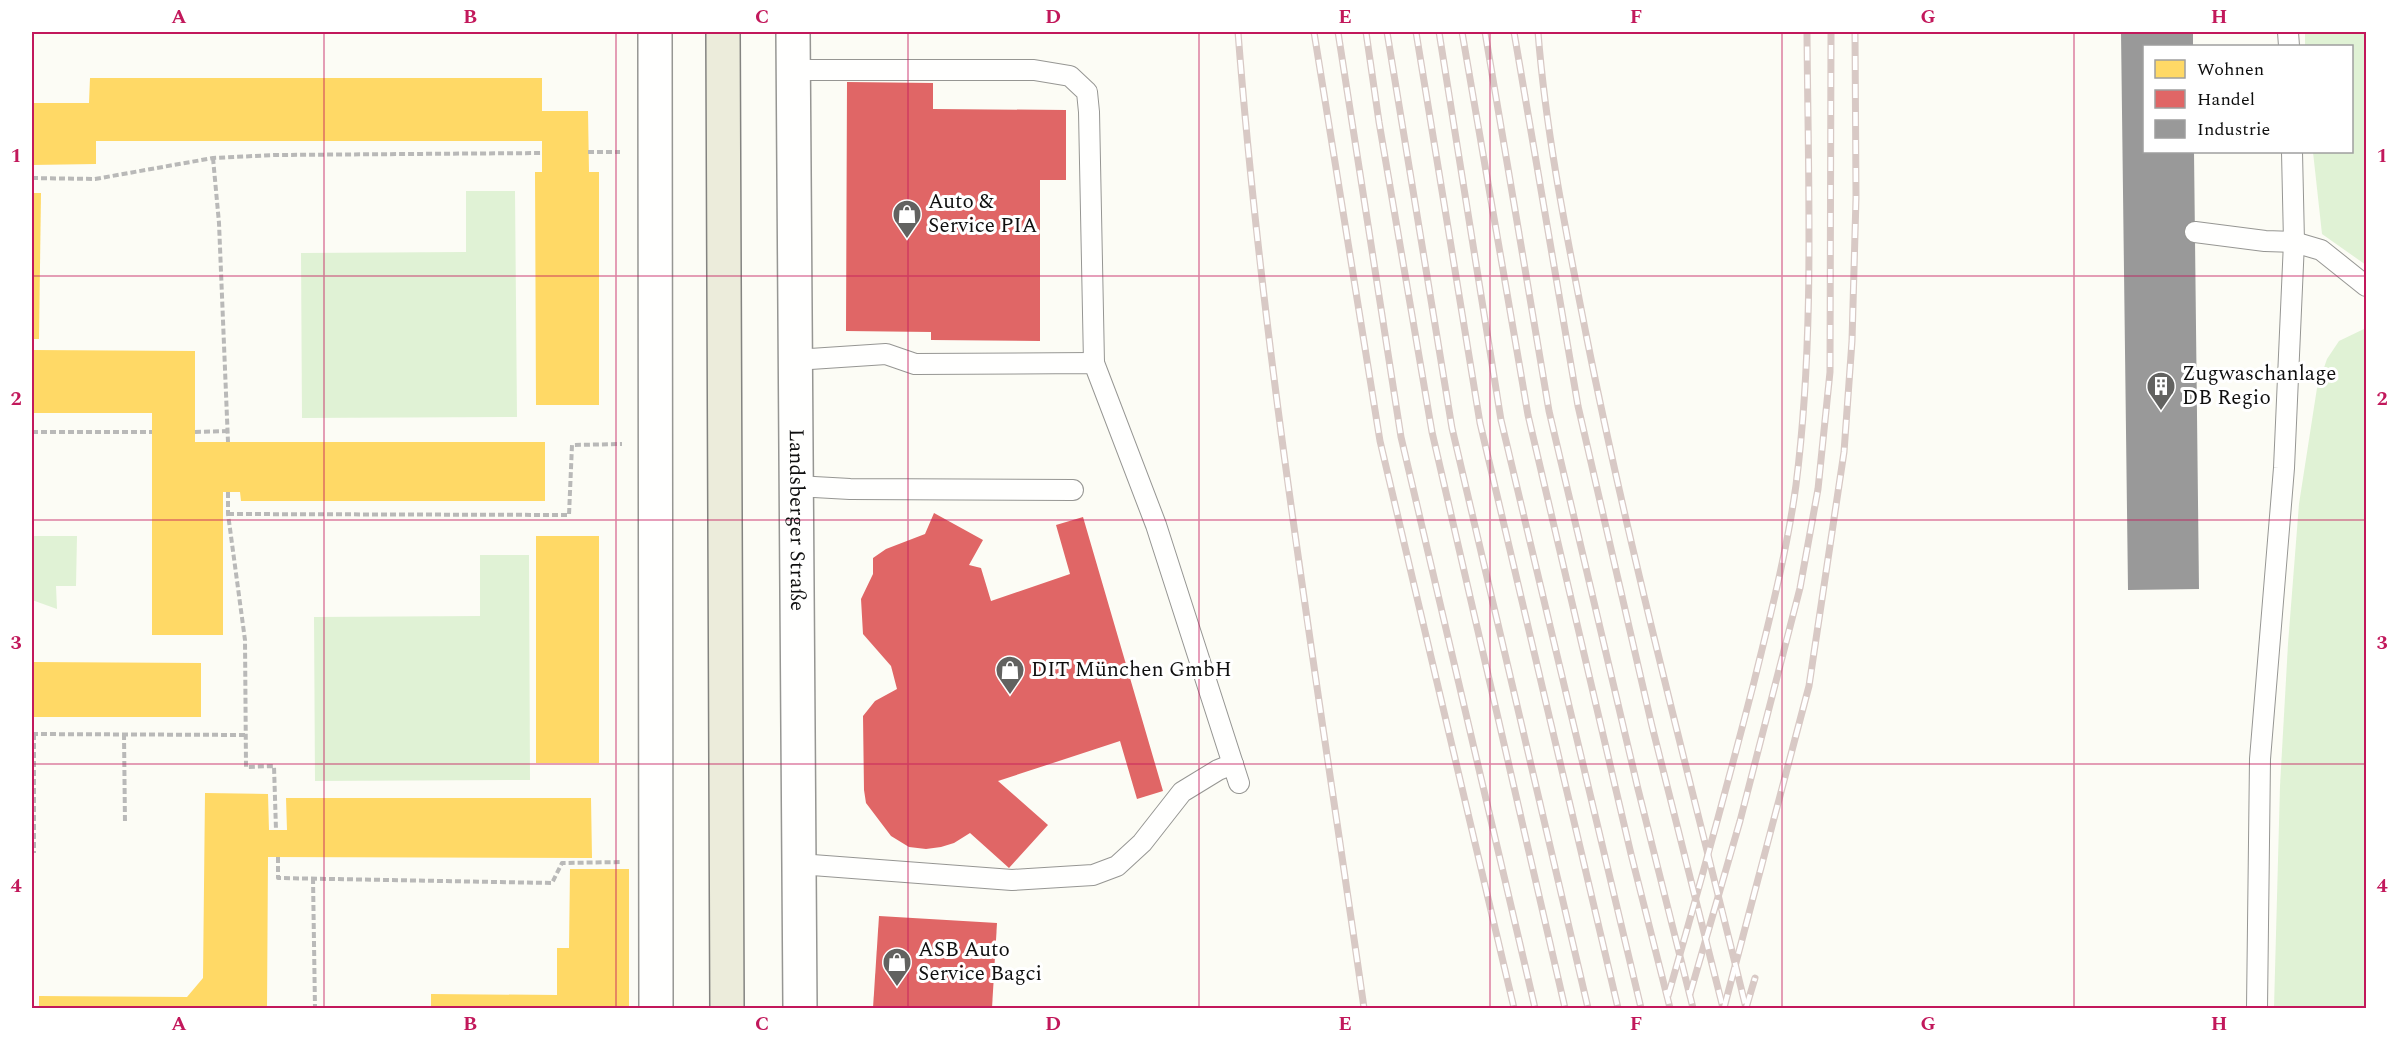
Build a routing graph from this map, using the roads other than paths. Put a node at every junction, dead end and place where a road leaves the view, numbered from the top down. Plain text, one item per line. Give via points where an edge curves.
1 (655, 32) edge
2 (723, 32) edge
3 (792, 32) edge
4 (793, 70) junction
5 (2292, 153) edge
6 (2195, 232) dead end
7 (2294, 242) junction
8 (2367, 286) edge
9 (795, 360) junction
10 (1094, 363) junction
11 (796, 486) junction
12 (1073, 490) dead end
13 (1233, 764) junction
14 (1239, 783) dead end
15 (799, 864) junction
16 (656, 1008) edge
17 (727, 1008) edge
18 (800, 1008) edge
19 (2257, 1008) edge

1 - 16 street
2 - 17 main road
3 - 4 street, Landsberger Straße
4 - 9 street, Landsberger Straße
4 - 10 lane via 1034,70 1070,76 1087,92
5 - 7 lane
6 - 7 lane
7 - 8 lane via 2321,250
7 - 19 lane via 2284,468 2260,759
9 - 10 lane via 886,354 915,364
9 - 11 street, Landsberger Straße
10 - 13 lane via 1156,525
11 - 12 lane
11 - 15 street, Landsberger Straße
13 - 14 lane
13 - 15 lane via 1182,792 1142,843 1117,866 1092,875 1012,880
15 - 18 street, Landsberger Straße

